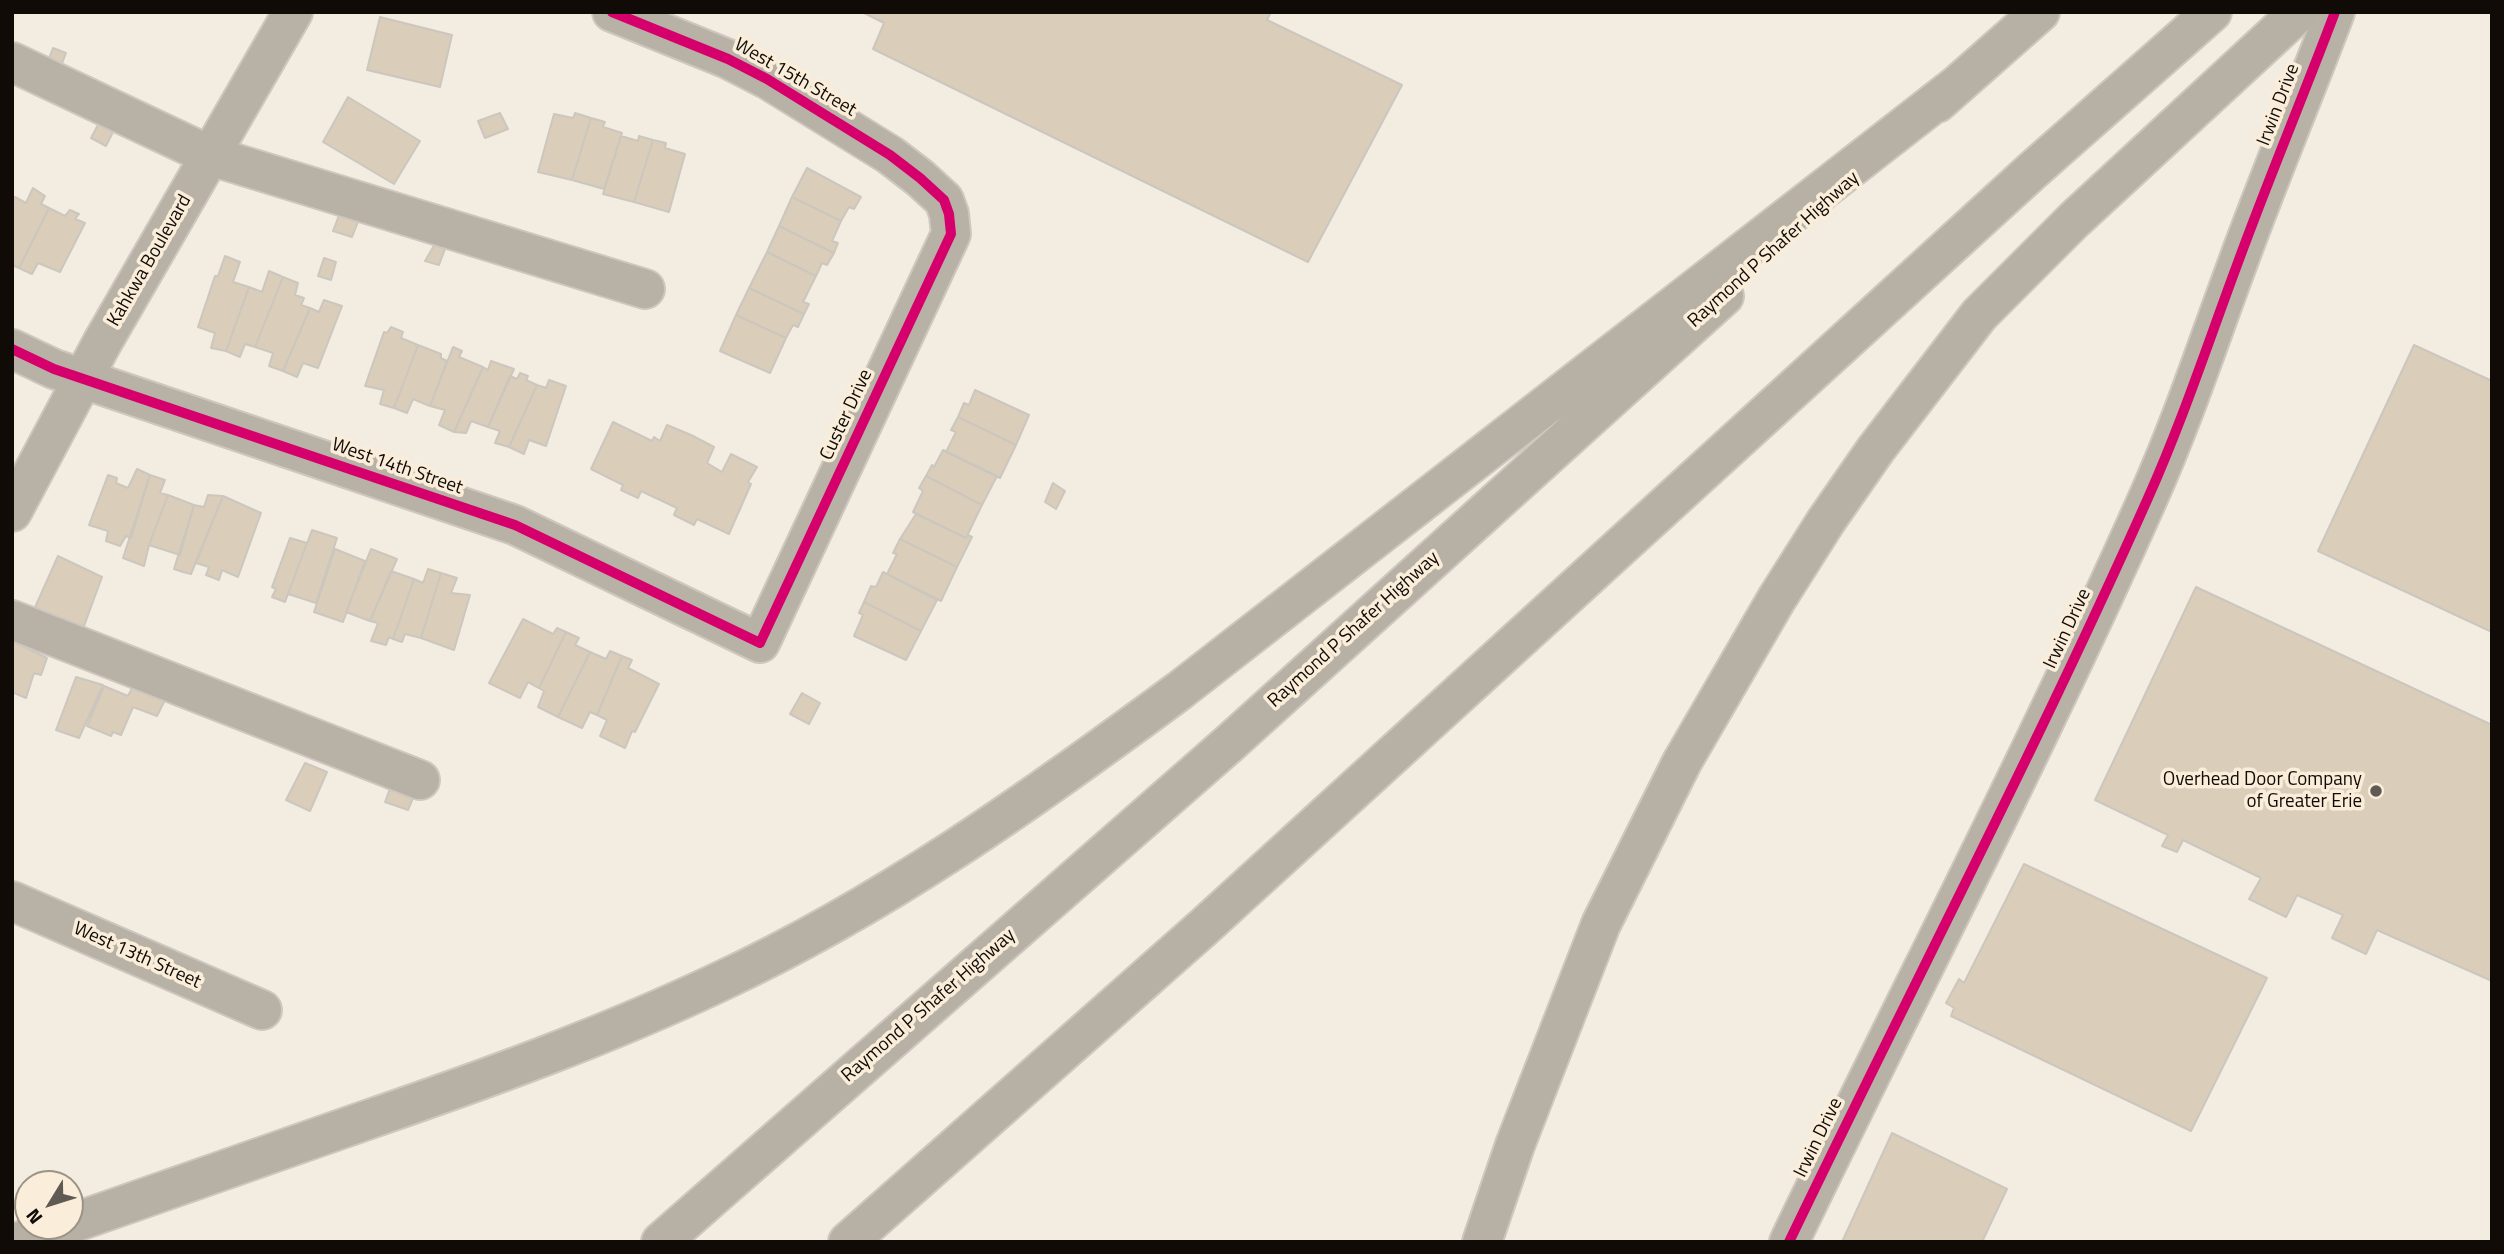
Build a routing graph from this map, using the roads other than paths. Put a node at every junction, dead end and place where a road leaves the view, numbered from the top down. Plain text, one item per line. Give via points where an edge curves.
1 (293, 12) edge
2 (612, 12) edge
3 (2040, 12) edge
4 (2212, 12) edge
5 (2299, 12) edge
6 (2335, 12) edge
7 (12, 62) edge
8 (1956, 86) junction
9 (211, 156) junction
10 (944, 200) joint
11 (645, 289) dead end
12 (12, 349) edge
13 (82, 379) junction
14 (12, 512) edge
15 (12, 620) edge
16 (760, 643) joint
17 (420, 780) dead end
18 (12, 901) edge
19 (262, 1010) dead end
20 (1564, 1019) junction
21 (84, 1219) edge
22 (662, 1242) edge
23 (848, 1242) edge
24 (1482, 1242) edge
25 (1504, 1242) edge
26 (1789, 1242) edge

1 - 9 street, Kahkwa Boulevard
2 - 10 street, West 15th Street via 767,79 890,155
3 - 8 highway, Raymond P Shafer Highway
4 - 23 highway via 1205,926
5 - 20 highway via 2074,220 1979,315 1875,449 1826,520 1682,762 1601,924
6 - 26 street, Irwin Drive via 2149,496 2033,747
7 - 9 street
8 - 21 highway via 1179,691 982,831 876,898 718,983 566,1048
8 - 22 highway, Raymond P Shafer Highway via 1231,742
9 - 11 street
9 - 13 street, Kahkwa Boulevard
10 - 16 street, Custer Drive via 951,234
12 - 13 street, West 14th Street
13 - 14 street, Kahkwa Boulevard
13 - 16 street, West 14th Street via 515,525
15 - 17 street
18 - 19 street, West 13th Street
20 - 24 highway
20 - 25 highway

